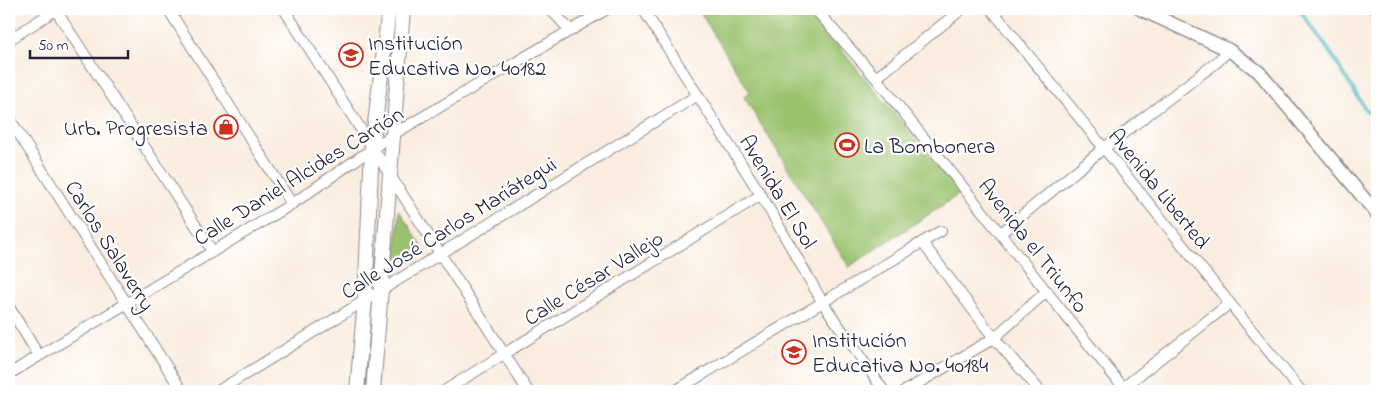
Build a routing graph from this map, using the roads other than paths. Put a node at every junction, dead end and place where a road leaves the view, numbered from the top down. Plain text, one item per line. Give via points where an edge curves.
1 (56, 9) edge
2 (168, 9) edge
3 (284, 9) edge
4 (389, 9) edge
5 (403, 9) edge
6 (550, 9) edge
7 (607, 9) edge
8 (643, 9) edge
9 (815, 9) edge
10 (962, 9) edge
11 (991, 9) edge
12 (1140, 9) edge
13 (1374, 9) edge
14 (1377, 12) edge
15 (571, 31) junction
16 (9, 40) edge
17 (1229, 50) junction
18 (876, 78) junction
19 (698, 96) junction
20 (9, 118) edge
21 (392, 136) junction
22 (372, 148) junction
23 (1104, 148) junction
24 (389, 173) junction
25 (761, 195) junction
26 (292, 204) junction
27 (1377, 214) edge
28 (941, 231) dead end
29 (1000, 233) junction
30 (922, 242) junction
31 (213, 252) junction
32 (440, 253) junction
33 (379, 290) junction
34 (1047, 291) junction
35 (365, 299) junction
36 (823, 303) junction
37 (1230, 303) junction
38 (126, 304) junction
39 (9, 307) edge
40 (994, 338) junction
41 (504, 354) junction
42 (39, 356) junction
43 (9, 374) edge
44 (1122, 390) edge
45 (182, 391) edge
46 (218, 391) edge
47 (357, 391) edge
48 (373, 391) edge
49 (444, 391) edge
50 (528, 391) edge
51 (674, 391) edge
52 (884, 391) edge
53 (905, 391) edge
54 (1040, 391) edge
55 (1301, 391) edge

1 - 16 street
1 - 31 street
2 - 26 street
3 - 22 street
4 - 22 main road
5 - 21 main road
6 - 15 street
7 - 15 street, Calle Daniel Alcides Carrión
8 - 19 street, Avenida El Sol
9 - 18 street, Avenida el Triunfo
10 - 18 street
11 - 23 street, Avenida Liberted
12 - 17 street
13 - 14 street
15 - 21 street, Calle Daniel Alcides Carrión
17 - 23 street
17 - 27 street via 1259,72
18 - 29 street, Avenida el Triunfo
19 - 25 street, Avenida El Sol
19 - 32 street, Calle José Carlos Mariátegui
20 - 38 street, Carlos Salaverry
21 - 22 street, Calle Daniel Alcides Carrión
21 - 24 main road
22 - 24 street
22 - 26 street, Calle Daniel Alcides Carrión
22 - 35 main road
23 - 29 street
23 - 37 street, Avenida Liberted
24 - 32 street
24 - 33 main road
25 - 36 street, Avenida El Sol
25 - 41 street, Calle César Vallejo
26 - 31 street, Calle Daniel Alcides Carrión
28 - 30 street
29 - 34 street, Avenida el Triunfo
30 - 36 street
30 - 40 street
31 - 38 street, Calle Daniel Alcides Carrión
32 - 33 street, Calle José Carlos Mariátegui
32 - 41 street
33 - 35 street, Calle José Carlos Mariátegui
33 - 48 main road
34 - 40 street
34 - 44 street, Avenida el Triunfo
35 - 46 street, Calle José Carlos Mariátegui
35 - 47 main road
36 - 51 street
36 - 52 street, Avenida El Sol
37 - 44 street
37 - 55 street, Avenida Liberted
38 - 42 street, Calle Daniel Alcides Carrión
38 - 45 street, Carlos Salaverry
39 - 42 street
40 - 53 street
40 - 54 street
41 - 49 street, Calle César Vallejo
41 - 50 street
42 - 43 street, Calle Daniel Alcides Carrión

